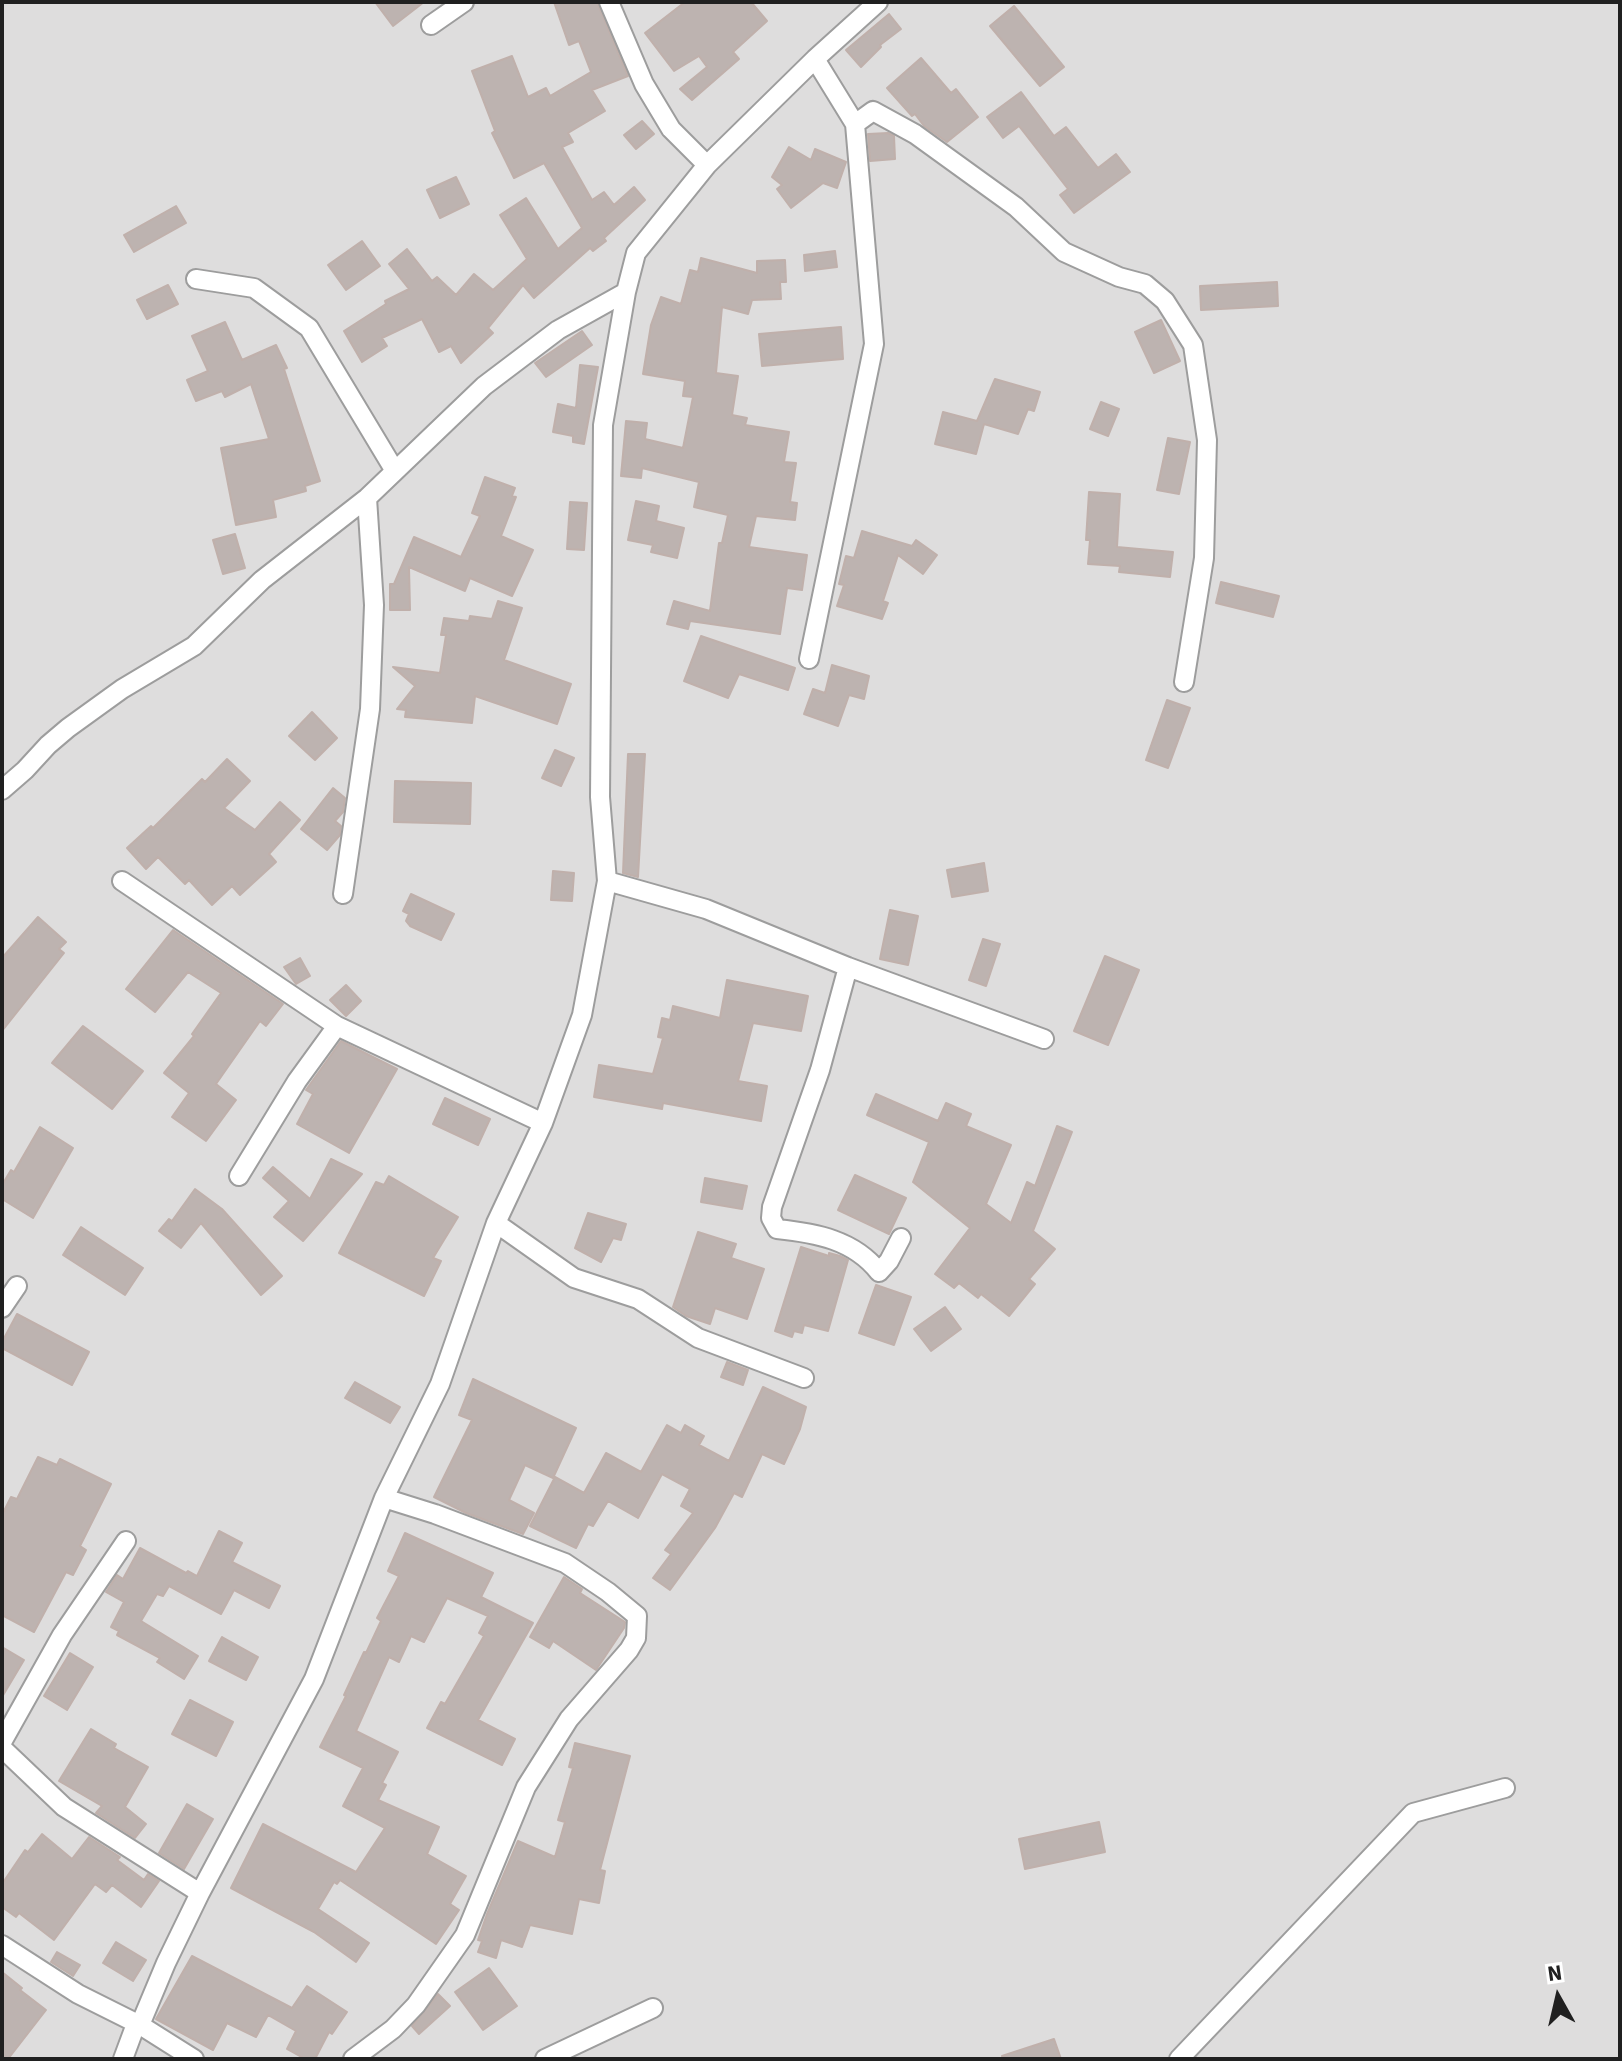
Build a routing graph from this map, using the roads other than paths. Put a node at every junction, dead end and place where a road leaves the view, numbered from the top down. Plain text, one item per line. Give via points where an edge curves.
1 (464, 2) edge
2 (609, 2) edge
3 (878, 2) edge
4 (431, 25) dead end
5 (815, 59) junction
6 (855, 124) junction
7 (707, 165) junction
8 (196, 279) dead end
9 (626, 292) junction
10 (395, 471) junction
11 (367, 498) junction
12 (809, 659) dead end
13 (1184, 682) dead end
14 (2, 790) edge
15 (122, 881) dead end
16 (607, 881) junction
17 (343, 894) dead end
18 (848, 967) junction
19 (337, 1026) junction
20 (1044, 1039) dead end
21 (543, 1123) junction
22 (239, 1176) dead end
23 (496, 1223) junction
24 (901, 1238) dead end
25 (17, 1286) dead end
26 (2, 1308) edge
27 (804, 1378) dead end
28 (384, 1498) junction
29 (126, 1541) dead end
30 (2, 1742) edge
31 (2, 1748) edge
32 (1505, 1788) dead end
33 (200, 1893) junction
34 (2, 1945) edge
35 (653, 2008) dead end
36 (138, 2024) junction
37 (123, 2059) edge
38 (194, 2059) edge
39 (353, 2059) edge
40 (545, 2059) edge
41 (1179, 2059) edge

1 - 4 street
2 - 7 street via 657,107
3 - 5 street
5 - 6 street
5 - 7 street
6 - 12 street via 874,344
6 - 13 street via 873,111 915,134 1016,207 1064,252 1145,284 1165,301 1193,345 1207,440 1204,558
7 - 9 street via 636,253
8 - 10 street via 254,288 309,328
9 - 10 street via 558,330 484,386
9 - 16 street via 603,425 600,782
10 - 11 street
11 - 14 street via 262,580 194,646 68,728
11 - 17 street via 374,605 370,709
15 - 19 street
16 - 18 street via 706,909
16 - 21 street via 582,1015
18 - 20 street
18 - 24 street via 771,1218 777,1229 833,1239 866,1255 879,1272
19 - 21 street
19 - 22 street
21 - 23 street
23 - 27 street via 574,1278 638,1299 698,1338
23 - 28 street via 440,1384
25 - 26 street
28 - 33 street via 314,1679
28 - 39 street via 565,1563 637,1616 636,1638 569,1719 526,1787 465,1935 416,2005
29 - 30 street via 62,1635
31 - 33 street via 64,1807
32 - 41 street via 1413,1813
33 - 36 street
34 - 36 street via 78,1994
35 - 40 street
36 - 37 street
36 - 38 street

